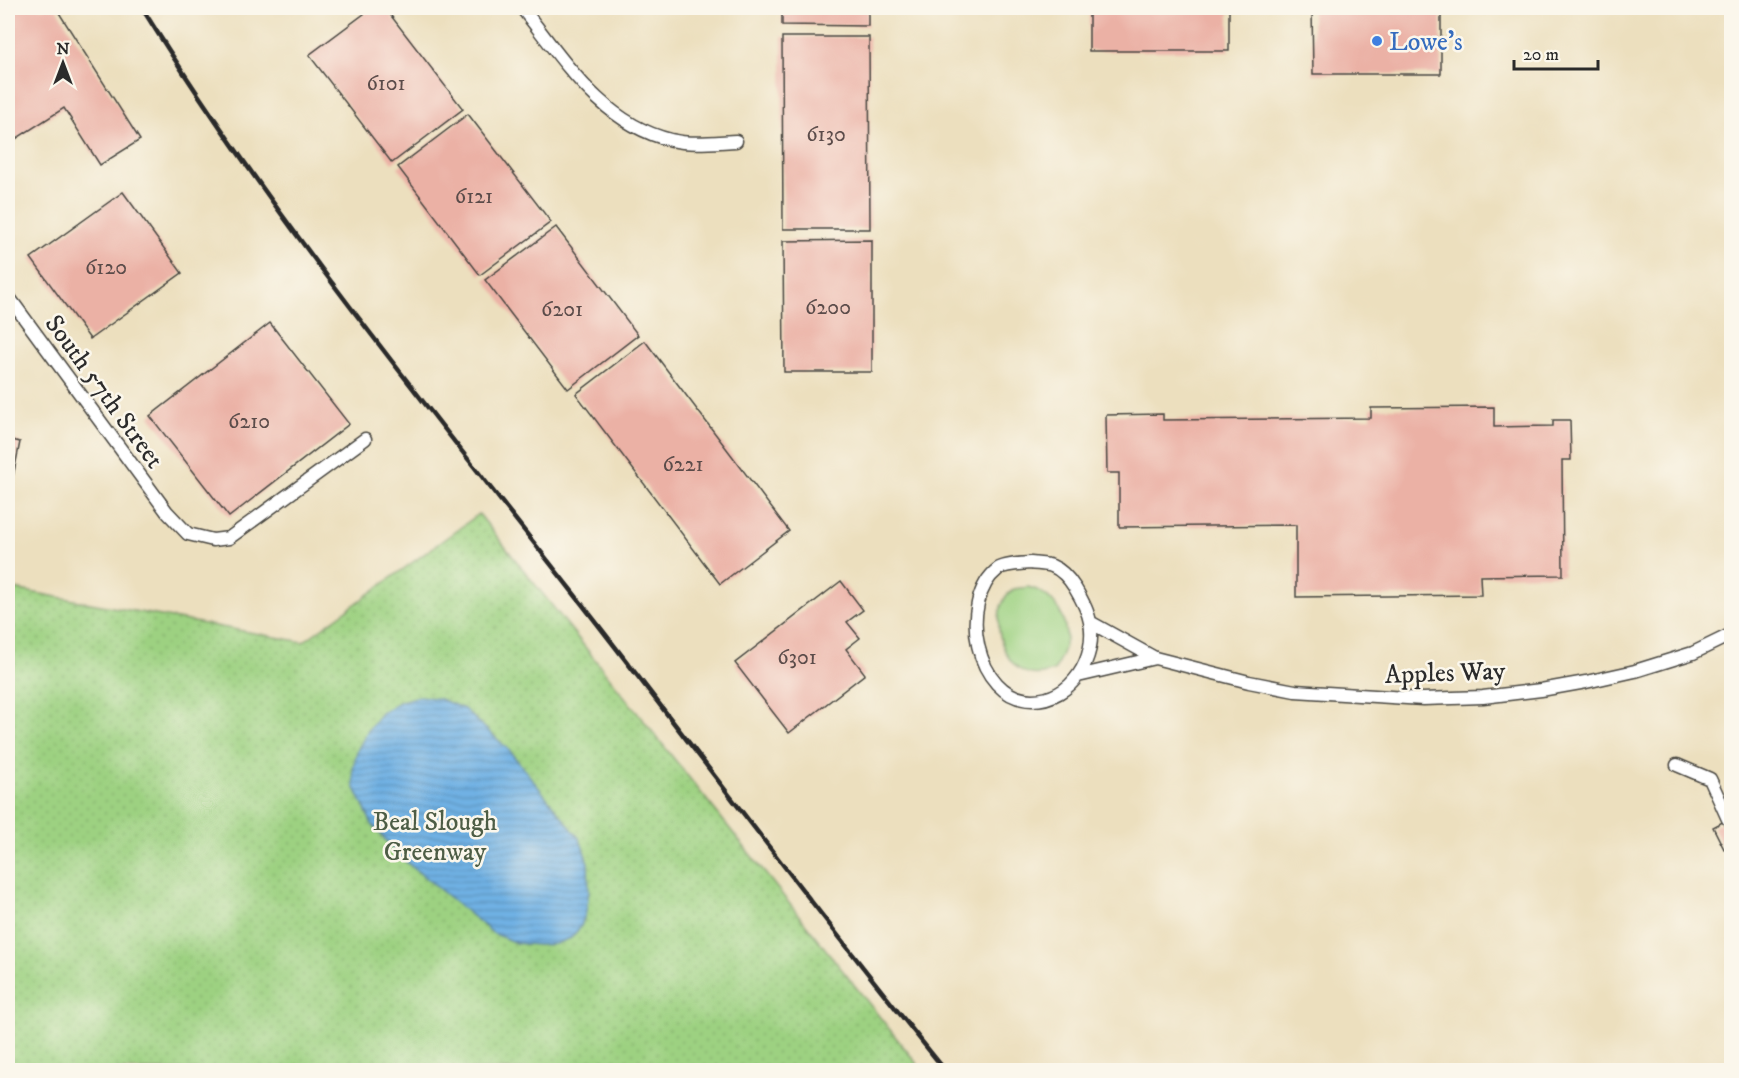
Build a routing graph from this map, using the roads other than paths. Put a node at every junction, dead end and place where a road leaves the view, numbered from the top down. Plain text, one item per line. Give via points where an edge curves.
1 (522, 8) edge
2 (736, 141) dead end
3 (8, 296) edge
4 (365, 439) dead end
5 (1090, 622) junction
6 (1731, 634) edge
7 (1155, 658) junction
8 (1078, 676) junction
9 (1677, 765) dead end
10 (1728, 819) dead end

1 - 2 lane via 577,77 614,115 642,131 673,141
3 - 4 lane, South 57th Street via 167,512 189,534 213,540 229,538
5 - 7 lane, Apples Way
5 - 8 lane via 1087,658
5 - 8 lane via 1069,579 1052,566 1029,563 1000,568 986,584 976,613 978,650 995,681 1005,690 1032,700 1049,697 1067,689
6 - 7 lane, Apples Way via 1693,653 1635,671 1541,690 1471,698 1295,691
7 - 8 lane, Apples Way
9 - 10 lane via 1710,779

